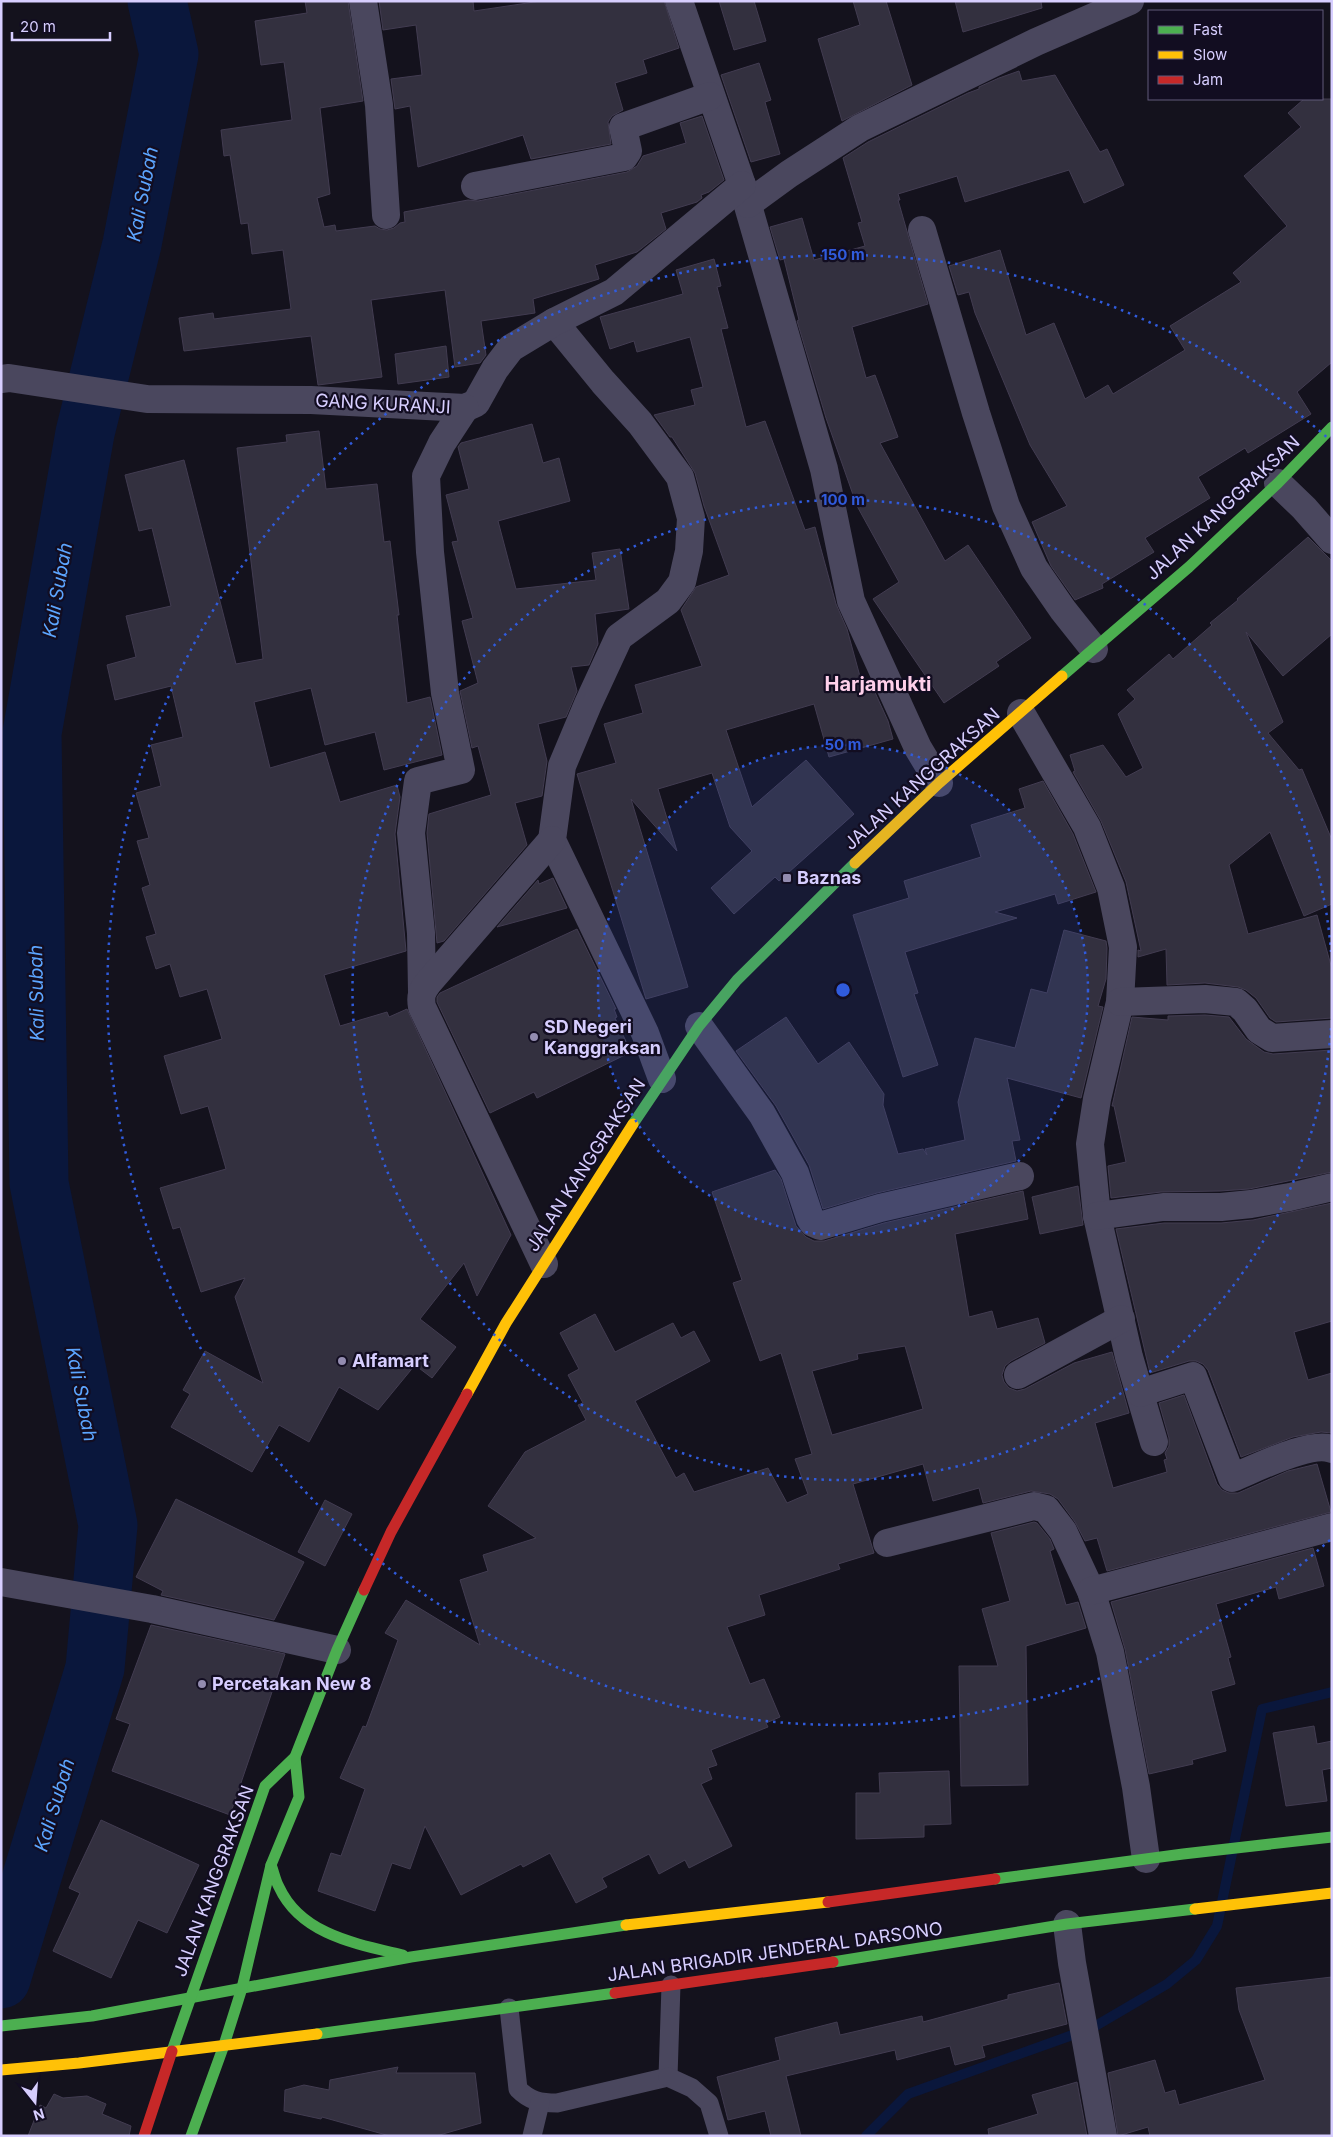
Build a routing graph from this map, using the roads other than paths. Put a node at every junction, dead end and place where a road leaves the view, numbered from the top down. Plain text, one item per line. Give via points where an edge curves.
1 (363, 1) edge
2 (679, 1) edge
3 (1130, 1) edge
4 (710, 96) junction
5 (475, 186) dead end
6 (745, 195) junction
7 (386, 215) dead end
8 (922, 230) dead end
9 (554, 322) junction
10 (5, 379) edge
11 (464, 408) junction
12 (1332, 427) edge
13 (1278, 483) junction
14 (1332, 540) edge
15 (1094, 649) junction
16 (1021, 712) junction
17 (940, 784) junction
18 (552, 840) junction
19 (422, 992) junction
20 (1120, 1002) junction
21 (699, 1026) junction
22 (1332, 1034) edge
23 (662, 1079) junction
24 (1020, 1176) dead end
25 (1332, 1187) edge
26 (1096, 1216) junction
27 (544, 1264) junction
28 (1121, 1319) junction
29 (1018, 1375) dead end
30 (1140, 1393) junction
31 (1154, 1442) dead end
32 (1332, 1449) edge
33 (1332, 1527) edge
34 (887, 1543) dead end
35 (1, 1582) edge
36 (1091, 1592) junction
37 (337, 1650) junction
38 (295, 1757) junction
39 (1332, 1837) edge
40 (1146, 1859) junction
41 (271, 1865) junction
42 (1332, 1893) edge
43 (1067, 1924) junction
44 (411, 1957) junction
45 (671, 1986) junction
46 (242, 1988) junction
47 (191, 1997) junction
48 (509, 2008) junction
49 (1, 2026) edge
50 (224, 2045) junction
51 (172, 2051) junction
52 (1, 2070) edge
53 (668, 2076) junction
54 (540, 2103) junction
55 (144, 2136) edge
56 (191, 2136) edge
57 (532, 2136) edge
58 (719, 2136) edge
59 (1104, 2136) edge

1 - 7 street via 378,105
2 - 4 street
3 - 6 street, GANG KURANJI via 1036,42 860,128 789,174
4 - 5 street via 623,127 628,151 624,157
4 - 6 street
6 - 9 street, GANG KURANJI via 614,292
6 - 17 street via 824,469 852,601 918,748
8 - 15 street via 1006,506 1034,568
9 - 11 street, GANG KURANJI via 510,348 476,403
9 - 18 street via 680,476 691,518 690,551 682,582 668,601 620,637 588,704 562,766
10 - 11 street, GANG KURANJI via 147,399 311,400
11 - 19 street via 426,476 444,693 462,770 418,781 411,833 421,933
12 - 13 main road, JALAN KANGGRAKSAN
13 - 14 street
13 - 15 main road, JALAN KANGGRAKSAN via 1189,567
15 - 16 main road, JALAN KANGGRAKSAN
16 - 17 main road, JALAN KANGGRAKSAN
16 - 20 street via 1087,827 1111,888 1123,947
17 - 21 main road, JALAN KANGGRAKSAN via 783,932
18 - 19 street
18 - 23 street via 645,1033
19 - 27 street via 422,1007
20 - 22 street via 1205,999 1236,1002 1259,1030 1272,1038
20 - 26 street via 1090,1144
21 - 23 main road, JALAN KANGGRAKSAN
21 - 24 street via 762,1114 795,1173 813,1223 820,1226 880,1208
23 - 27 main road, JALAN KANGGRAKSAN
25 - 26 street via 1251,1204 1163,1207
26 - 28 street
27 - 37 main road, JALAN KANGGRAKSAN via 506,1323 391,1532
28 - 29 street
28 - 30 street
30 - 31 street
30 - 32 street via 1193,1376 1232,1478 1306,1448 1326,1446
33 - 36 street
34 - 36 street via 1034,1506 1046,1509 1058,1524
35 - 37 street via 152,1609
36 - 40 street via 1110,1652
37 - 38 main road, JALAN KANGGRAKSAN
38 - 41 main road, JALAN KANGGRAKSAN via 299,1797
38 - 47 main road, JALAN KANGGRAKSAN via 265,1786
39 - 40 main road
40 - 44 main road via 781,1908 591,1929
41 - 44 main road via 279,1889 292,1908 310,1925 343,1940
41 - 46 main road, JALAN KANGGRAKSAN
42 - 43 main road, JALAN BRIGADIR JENDERAL DARSONO
43 - 45 main road, JALAN BRIGADIR JENDERAL DARSONO
43 - 59 street
44 - 46 main road
45 - 48 main road, JALAN BRIGADIR JENDERAL DARSONO
45 - 53 lane
46 - 47 main road
46 - 50 main road, JALAN KANGGRAKSAN
47 - 49 main road via 92,2016
47 - 51 main road, JALAN KANGGRAKSAN
48 - 50 main road, JALAN BRIGADIR JENDERAL DARSONO
48 - 54 lane via 518,2089
50 - 51 main road, JALAN BRIGADIR JENDERAL DARSONO
50 - 56 main road, JALAN KANGGRAKSAN
51 - 52 main road, JALAN BRIGADIR JENDERAL DARSONO
51 - 55 main road, JALAN KANGGRAKSAN
53 - 54 lane via 557,2103
53 - 58 lane via 692,2088 709,2104
54 - 57 lane

